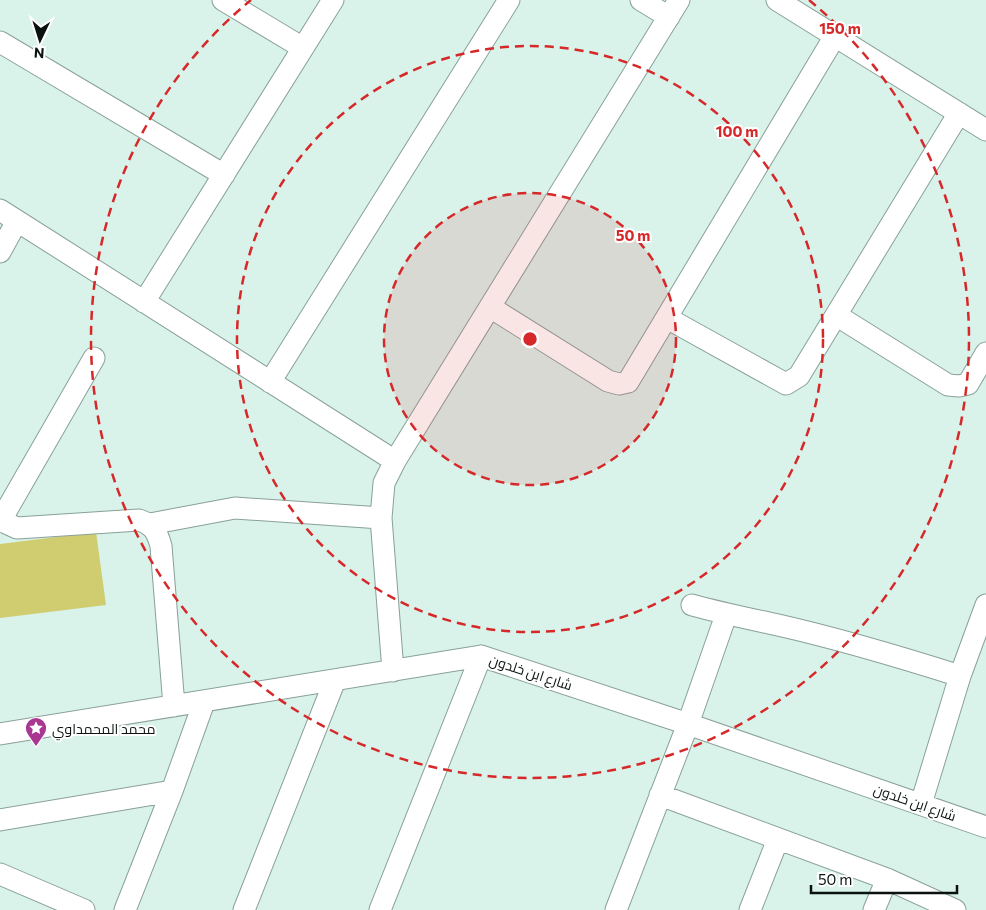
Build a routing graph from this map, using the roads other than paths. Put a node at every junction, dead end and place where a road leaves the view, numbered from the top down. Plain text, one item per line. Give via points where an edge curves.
1 (222, 0) edge
2 (333, 0) edge
3 (509, 0) edge
4 (641, 0) edge
5 (777, 0) edge
6 (674, 8) edge
7 (836, 36) junction
8 (0, 42) edge
9 (303, 48) junction
10 (959, 113) junction
11 (986, 130) edge
12 (224, 175) junction
13 (9, 215) edge
14 (0, 252) edge
15 (144, 302) junction
16 (490, 307) junction
17 (836, 315) junction
18 (667, 318) junction
19 (986, 353) edge
20 (94, 358) dead end
21 (270, 382) junction
22 (395, 461) junction
23 (381, 518) junction
24 (150, 524) junction
25 (692, 605) dead end
26 (986, 605) edge
27 (726, 615) junction
28 (481, 656) junction
29 (393, 671) junction
30 (960, 676) junction
31 (335, 680) junction
32 (204, 702) junction
33 (174, 706) junction
34 (688, 724) junction
35 (0, 734) edge
36 (172, 791) junction
37 (660, 795) junction
38 (921, 804) junction
39 (0, 820) edge
40 (986, 827) edge
41 (778, 839) junction
42 (0, 874) edge
43 (887, 879) junction
44 (84, 910) edge
45 (125, 910) edge
46 (244, 910) edge
47 (380, 910) edge
48 (616, 910) edge
49 (750, 910) edge
50 (874, 910) edge
51 (955, 910) edge

1 - 9 street
2 - 9 street
3 - 21 street
4 - 6 street
5 - 7 street
6 - 16 street
7 - 10 street
7 - 18 street
8 - 12 street
9 - 12 street
10 - 11 street
10 - 17 street
12 - 15 street
13 - 14 street
13 - 15 street
15 - 21 street
16 - 18 street via 619,384 628,382
16 - 22 street
17 - 18 street via 799,376 786,384
17 - 19 street via 948,385 968,384
20 - 24 street via 5,513 6,523 17,528 139,520
21 - 22 street
22 - 23 street via 384,483
23 - 24 street via 235,508
23 - 29 street
24 - 33 street via 158,533 161,546
25 - 27 street
26 - 30 street
27 - 30 street via 872,649
27 - 34 street
28 - 29 street, شارع ابن خلدون
28 - 34 street, شارع ابن خلدون
28 - 47 street
29 - 31 street, شارع ابن خلدون
30 - 38 street
31 - 32 street, شارع ابن خلدون
31 - 46 street
32 - 33 street, شارع ابن خلدون
32 - 36 street
33 - 35 street, شارع ابن خلدون
34 - 37 street
34 - 38 street, شارع ابن خلدون
36 - 39 street
36 - 45 street
37 - 41 street
37 - 48 street
38 - 40 street, شارع ابن خلدون
41 - 43 street
41 - 49 street
42 - 44 street
43 - 50 street
43 - 51 street

